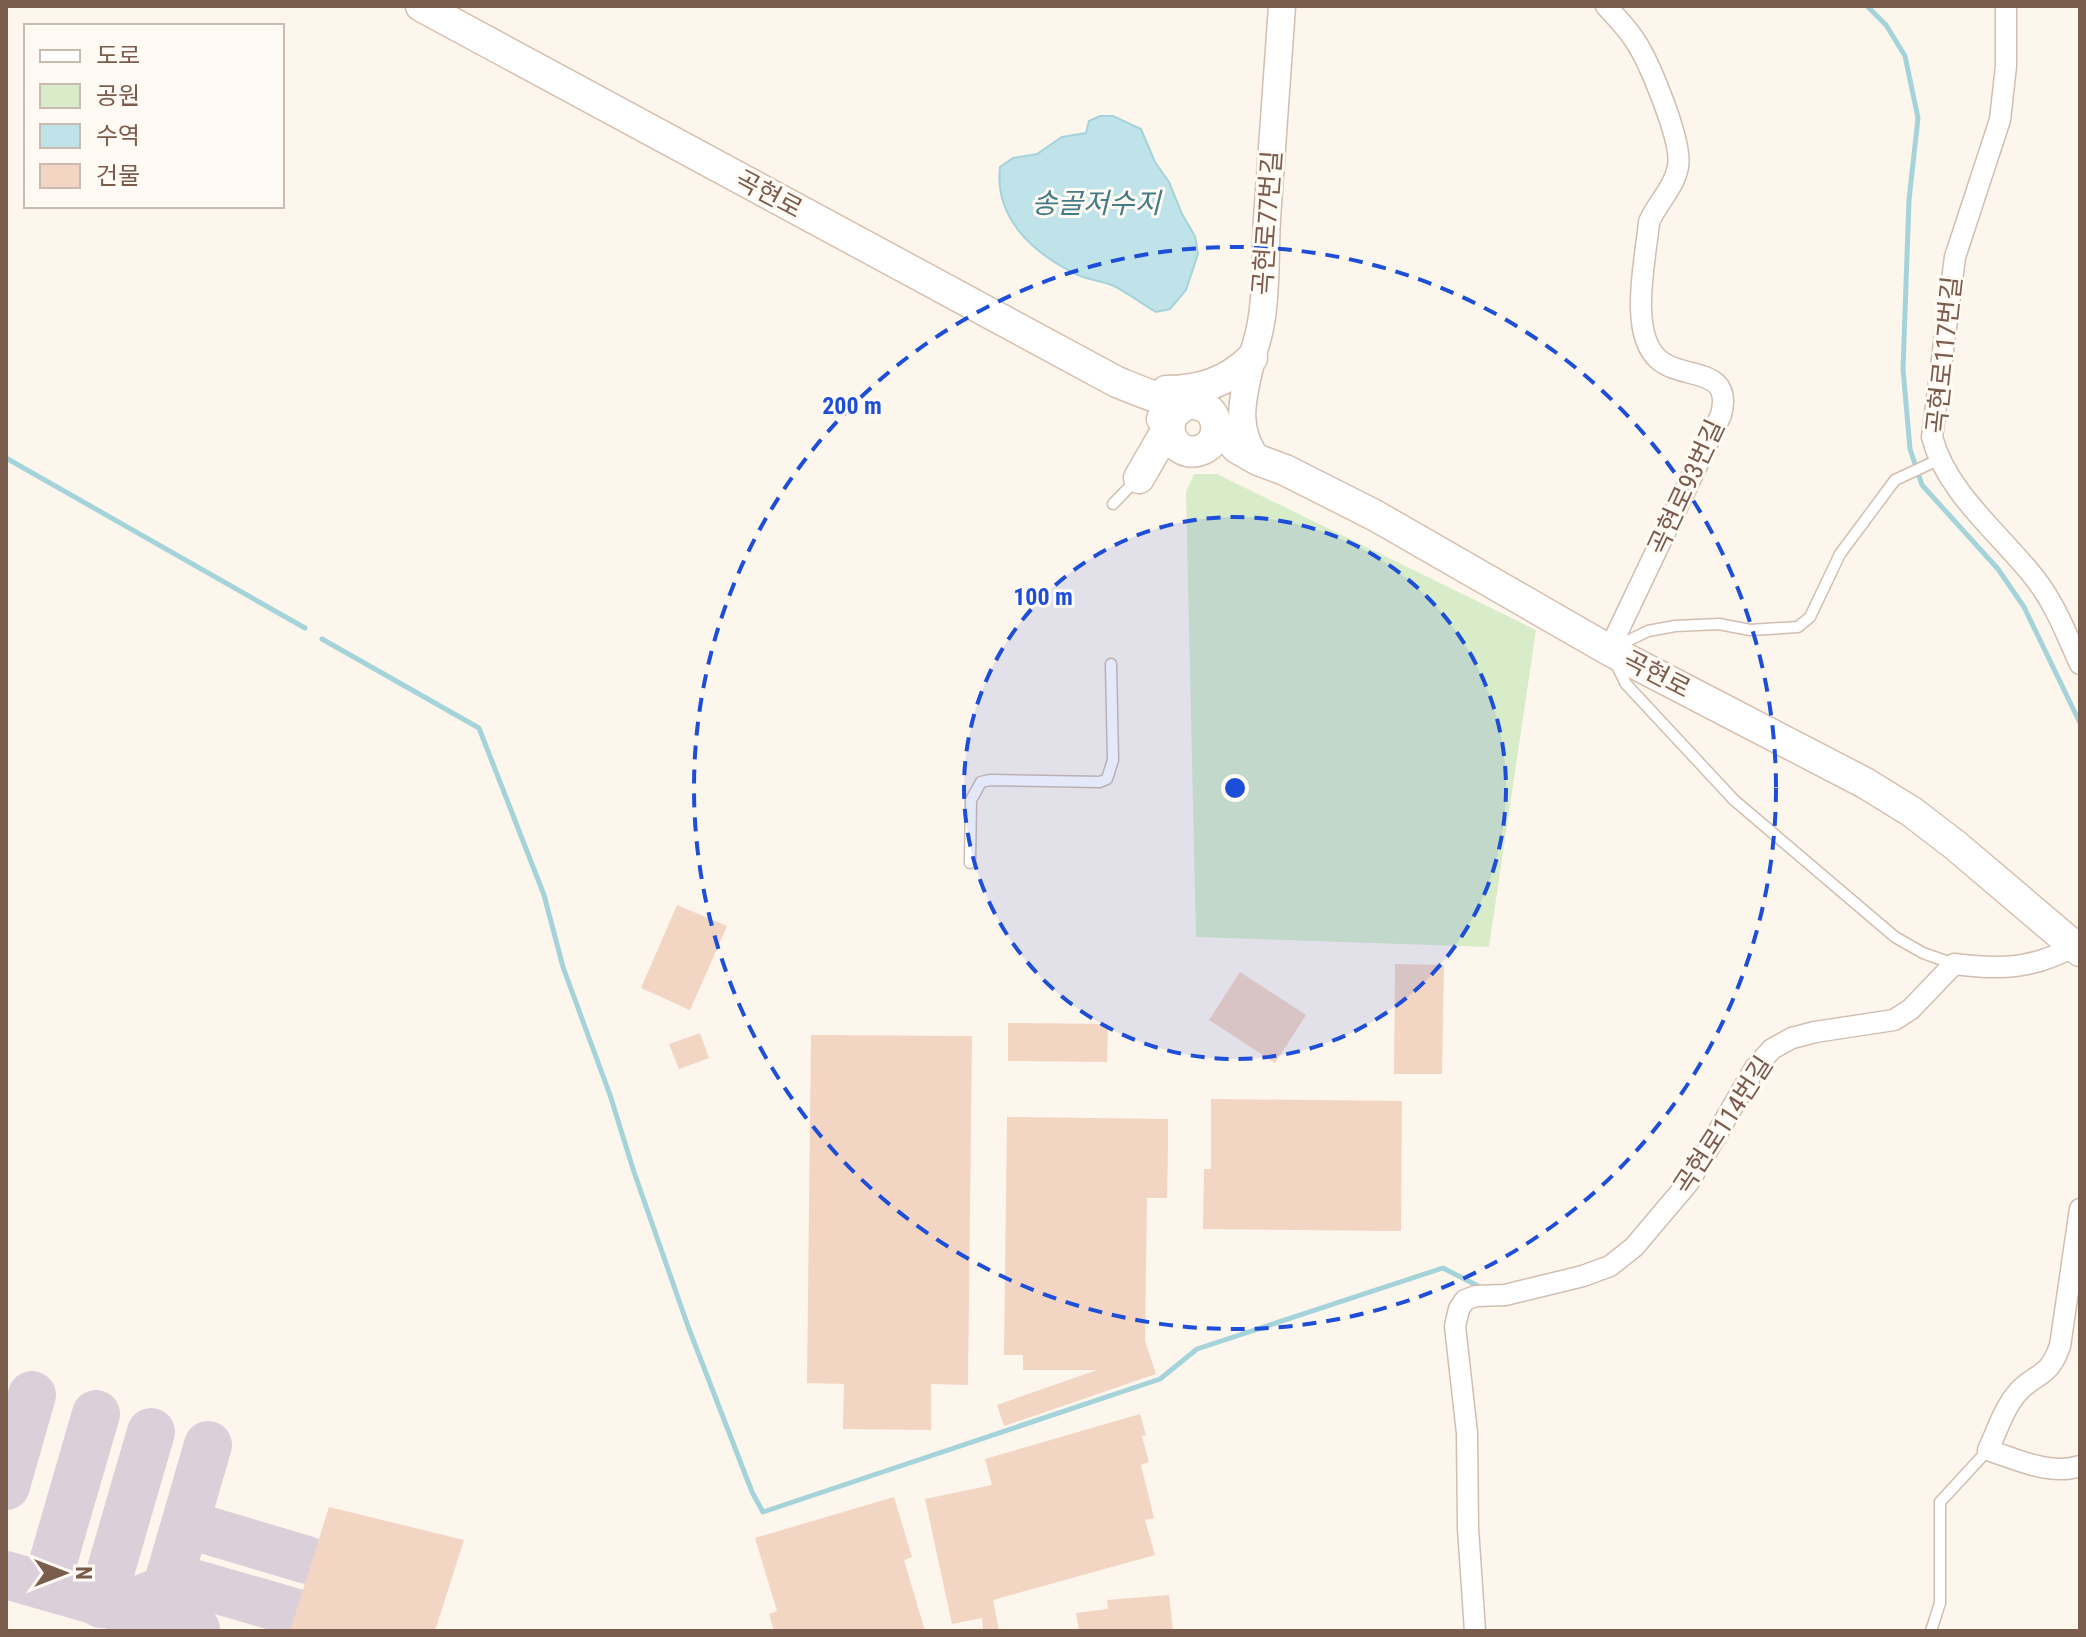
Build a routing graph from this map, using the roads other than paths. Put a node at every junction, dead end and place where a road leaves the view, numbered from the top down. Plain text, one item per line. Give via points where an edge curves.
1 (421, 6) edge
2 (1282, 6) edge
3 (1606, 6) edge
4 (2006, 6) edge
5 (1252, 358) junction
6 (1117, 382) junction
7 (1179, 415) junction
8 (1217, 426) junction
9 (1190, 456) junction
10 (1258, 460) junction
11 (1938, 460) junction
12 (1139, 478) junction
13 (1113, 504) dead end
14 (1609, 650) junction
15 (1111, 664) dead end
16 (2080, 664) edge
17 (970, 863) dead end
18 (2078, 948) edge
19 (1954, 964) junction
20 (2080, 1209) edge
21 (1988, 1450) junction
22 (2080, 1466) edge
23 (1475, 1631) edge
24 (1931, 1631) edge

1 - 6 main road, 곡현로
2 - 5 street, 곡현로77번길 via 1264,290
3 - 14 street, 곡현로93번길 via 1636,41 1679,148 1673,182 1649,222 1640,324 1657,359 1711,379 1725,402
4 - 11 street, 곡현로117번길 via 2000,120 1955,257 1932,437
5 - 6 main road via 1231,376 1192,389 1145,390
5 - 7 street via 1236,382
5 - 8 street
5 - 10 street via 1241,422
6 - 7 main road via 1168,401
6 - 12 main road via 1145,423 1147,446
7 - 8 main road, 곡현로 via 1204,406
7 - 9 main road via 1173,441
7 - 12 main road
8 - 9 main road via 1213,441
8 - 10 main road, 곡현로 via 1237,448
9 - 10 main road via 1223,453
9 - 12 main road via 1159,464
10 - 14 main road, 곡현로 via 1376,516
11 - 14 lane via 1895,480 1840,554 1810,617 1798,627 1675,626 1648,631
11 - 16 street, 곡현로117번길 via 2038,583
12 - 13 lane
14 - 18 main road, 곡현로 via 1799,747 1912,812
14 - 19 lane via 1626,684 1734,800 1895,937
15 - 17 lane via 1113,760 1107,779 981,782 971,800
18 - 19 street via 2019,966
19 - 23 street, 곡현로114번길 via 1894,1020 1815,1032 1772,1049 1755,1068 1689,1182 1634,1247 1610,1266 1505,1295 1465,1300 1455,1326 1467,1433
20 - 21 street via 2060,1346 2053,1363 2007,1408
21 - 22 street via 2031,1465
21 - 24 lane via 1940,1502 1940,1603

